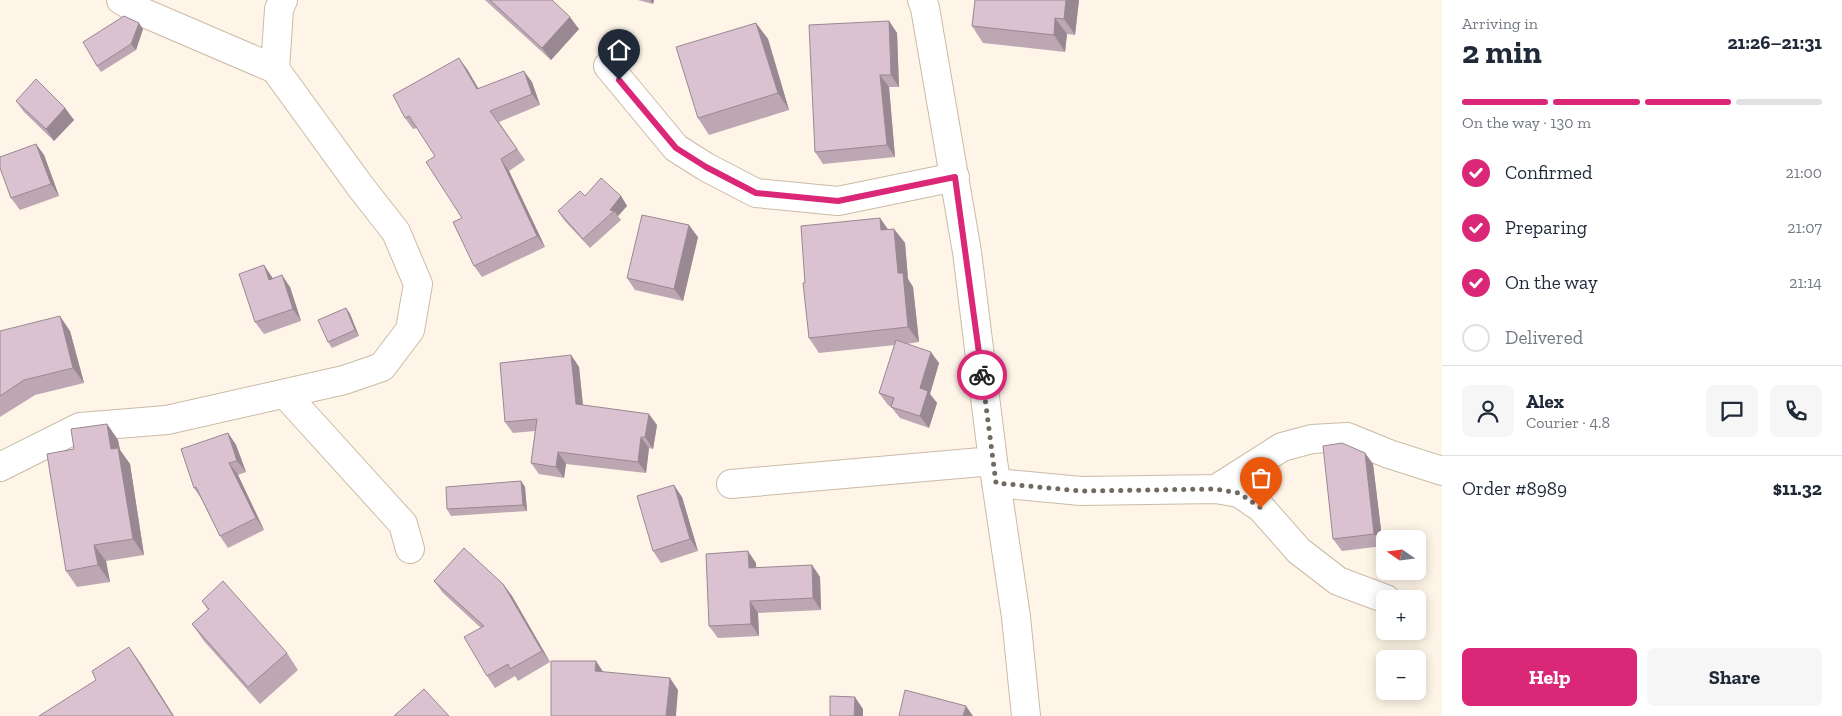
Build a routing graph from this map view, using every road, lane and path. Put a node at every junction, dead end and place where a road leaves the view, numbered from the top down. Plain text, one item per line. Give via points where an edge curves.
1 (120, 0) edge
2 (283, 0) edge
3 (922, 0) edge
4 (608, 66) dead end
5 (275, 69) junction
6 (955, 177) junction
7 (286, 394) junction
8 (0, 467) edge
9 (1442, 471) edge
10 (995, 472) junction
11 (730, 484) dead end
12 (1216, 489) junction
13 (410, 549) dead end
14 (1376, 595) edge
15 (1026, 716) edge

1 - 5 street
2 - 5 street via 279,9
3 - 6 street
4 - 6 street via 676,148 756,193 838,201
5 - 7 street via 396,232 418,284 410,330 382,367
6 - 10 street
7 - 8 street via 167,420 80,428
7 - 13 street via 403,524
9 - 12 street via 1347,437 1312,439 1282,447
10 - 11 street
10 - 12 street via 1081,491
10 - 15 street via 1016,617
12 - 14 street via 1239,493 1261,508 1299,551 1338,581

